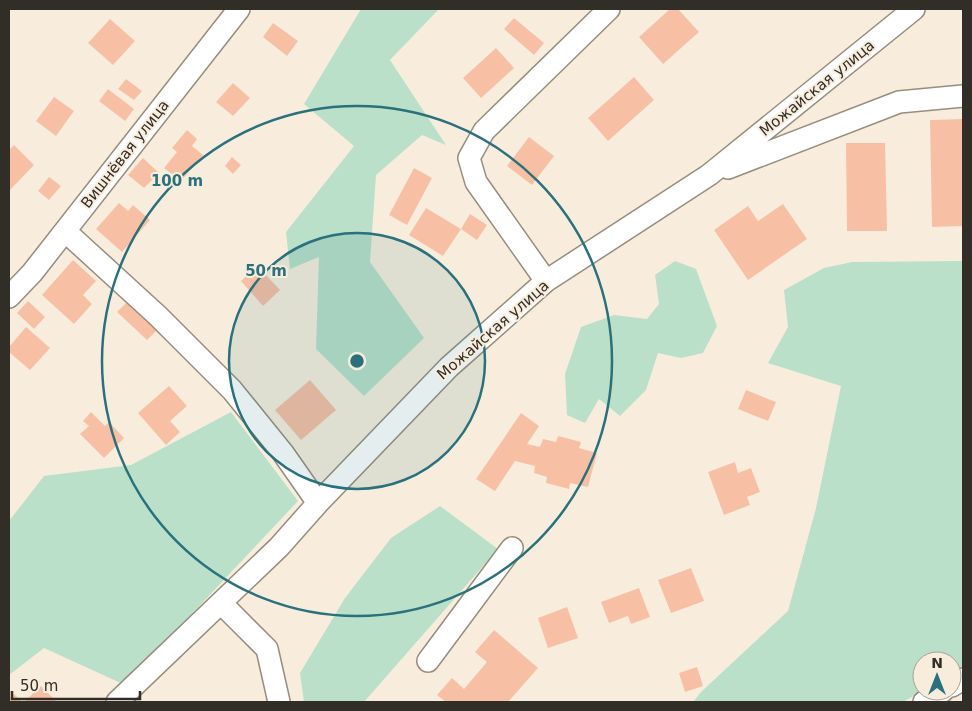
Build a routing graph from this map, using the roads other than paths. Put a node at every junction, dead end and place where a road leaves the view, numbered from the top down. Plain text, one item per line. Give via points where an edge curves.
1 (239, 9) edge
2 (610, 9) edge
3 (914, 9) edge
4 (963, 96) edge
5 (709, 175) junction
6 (65, 231) junction
7 (546, 281) junction
8 (9, 297) edge
9 (318, 503) junction
10 (512, 548) dead end
11 (221, 603) junction
12 (428, 661) dead end
13 (117, 702) edge
14 (280, 702) edge

1 - 6 street, Вишнёвая улица
2 - 7 street via 484,130 469,158 476,182
3 - 5 street, Можайская улица
4 - 5 street via 899,102
5 - 7 street, Можайская улица
6 - 8 street, Вишнёвая улица
6 - 9 street via 158,316 232,390
7 - 9 street, Можайская улица via 448,367
9 - 11 street, Можайская улица via 279,547
10 - 12 street
11 - 13 street, Можайская улица
11 - 14 street via 267,650

